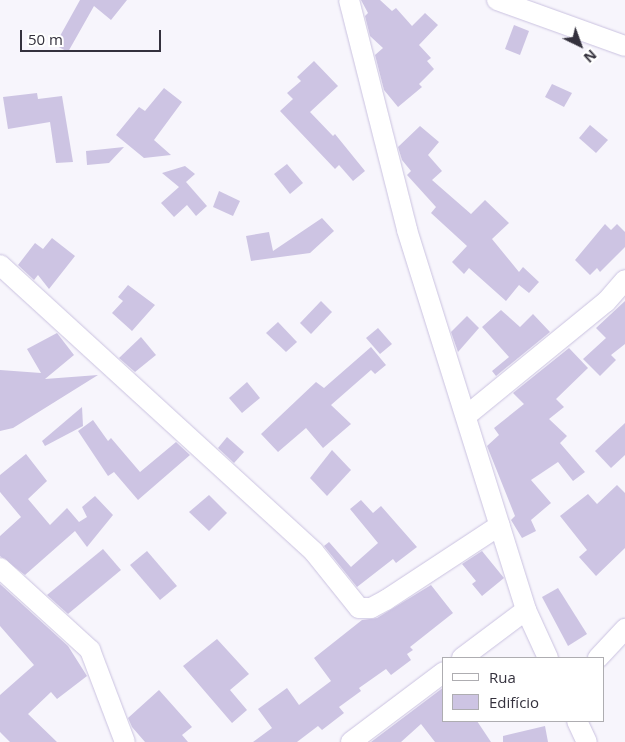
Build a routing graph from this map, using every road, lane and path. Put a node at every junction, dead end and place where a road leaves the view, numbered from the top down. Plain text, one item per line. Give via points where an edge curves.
1 (349, 0) edge
2 (497, 0) edge
3 (625, 46) edge
4 (0, 265) edge
5 (625, 280) edge
6 (466, 416) junction
7 (500, 525) junction
8 (0, 568) edge
9 (526, 610) junction
10 (625, 630) edge
11 (463, 657) edge
12 (548, 657) edge
13 (599, 657) edge
14 (442, 674) edge
15 (577, 722) edge
16 (125, 742) edge
17 (351, 742) edge
18 (587, 742) edge

1 - 6 street via 407,230
2 - 3 street
4 - 7 street via 314,552 359,608 371,608 386,600
5 - 6 street via 606,302
6 - 7 street
7 - 9 street
8 - 16 street via 90,650
9 - 11 street
9 - 12 street
10 - 13 street
14 - 17 street
15 - 18 street

